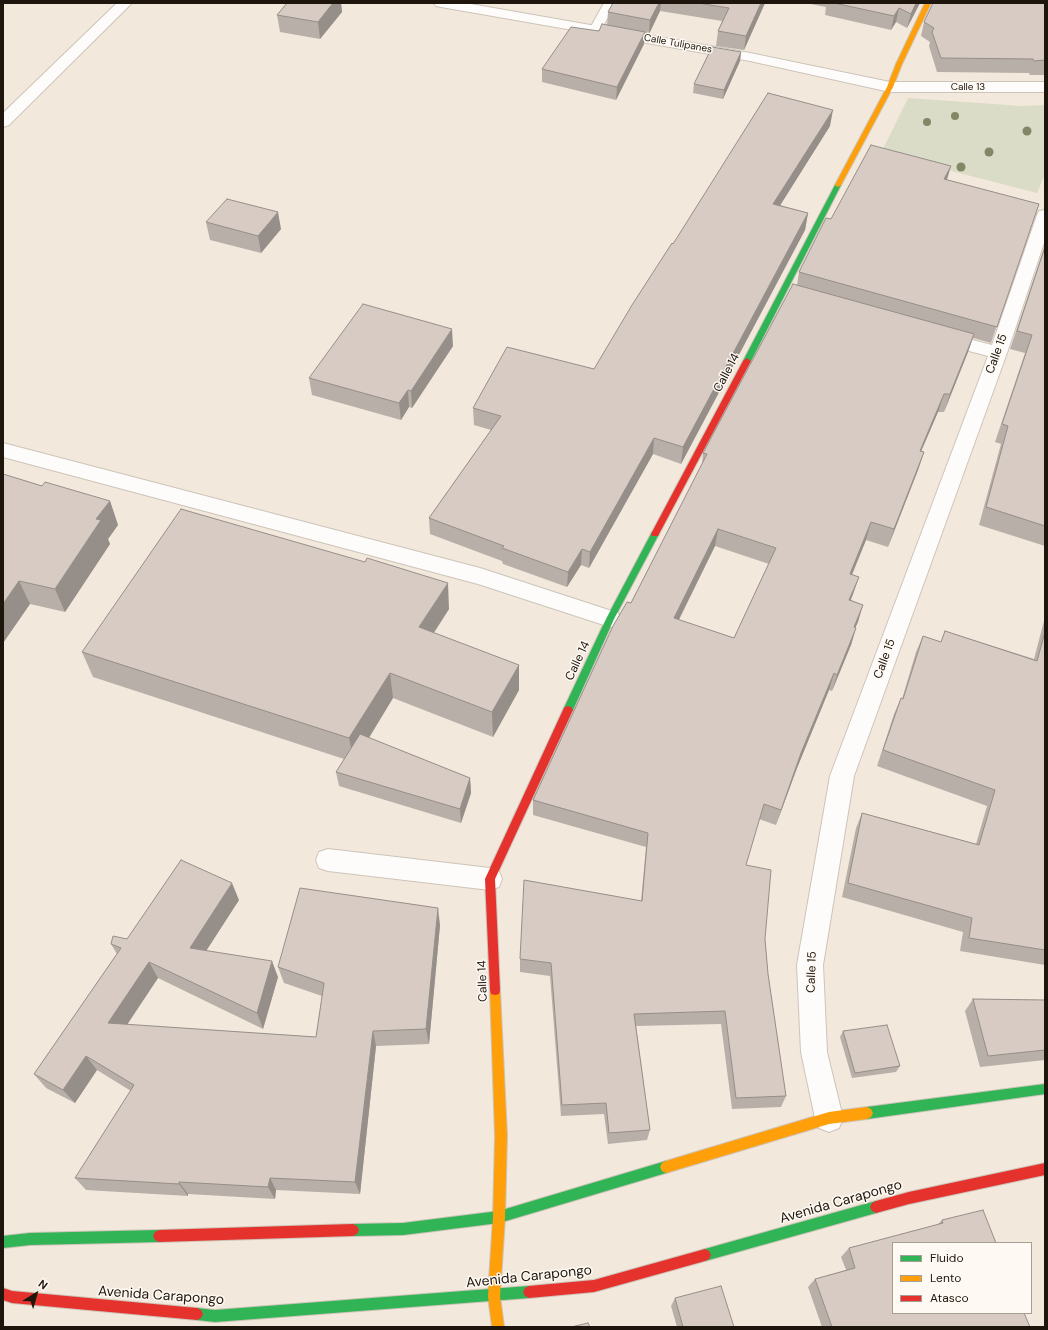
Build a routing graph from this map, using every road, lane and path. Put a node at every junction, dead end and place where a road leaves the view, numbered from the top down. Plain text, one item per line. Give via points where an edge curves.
1 (125, 3) edge
2 (441, 3) edge
3 (610, 3) edge
4 (928, 3) edge
5 (595, 30) junction
6 (890, 87) junction
7 (1045, 87) edge
8 (3, 122) edge
9 (1045, 215) edge
10 (929, 334) edge
11 (998, 354) junction
12 (3, 450) edge
13 (610, 619) junction
14 (328, 860) dead end
15 (490, 879) junction
16 (1045, 1089) edge
17 (829, 1118) junction
18 (1045, 1168) edge
19 (499, 1217) junction
20 (3, 1242) edge
21 (3, 1294) edge
22 (494, 1296) junction
23 (213, 1322) edge
24 (498, 1327) edge

1 - 8 street
2 - 5 street, Calle Tulipanes
3 - 5 lane
4 - 6 street, Calle 14
5 - 6 street, Calle Tulipanes via 750,57
6 - 7 street, Calle 13
6 - 13 street, Calle 14 via 854,152 791,296
9 - 11 street, Calle 15
10 - 11 street
11 - 17 street, Calle 15 via 842,776 810,965 814,1052
12 - 13 street via 480,576
13 - 15 street, Calle 14
14 - 15 street
15 - 19 street, Calle 14 via 501,1136
16 - 17 street
17 - 19 street
18 - 22 street, Avenida Carapongo via 909,1198 594,1286
19 - 20 street via 403,1229 30,1239
19 - 22 street, Calle 14
21 - 23 street, Avenida Carapongo
22 - 23 street, Avenida Carapongo
22 - 24 street, Calle 14

